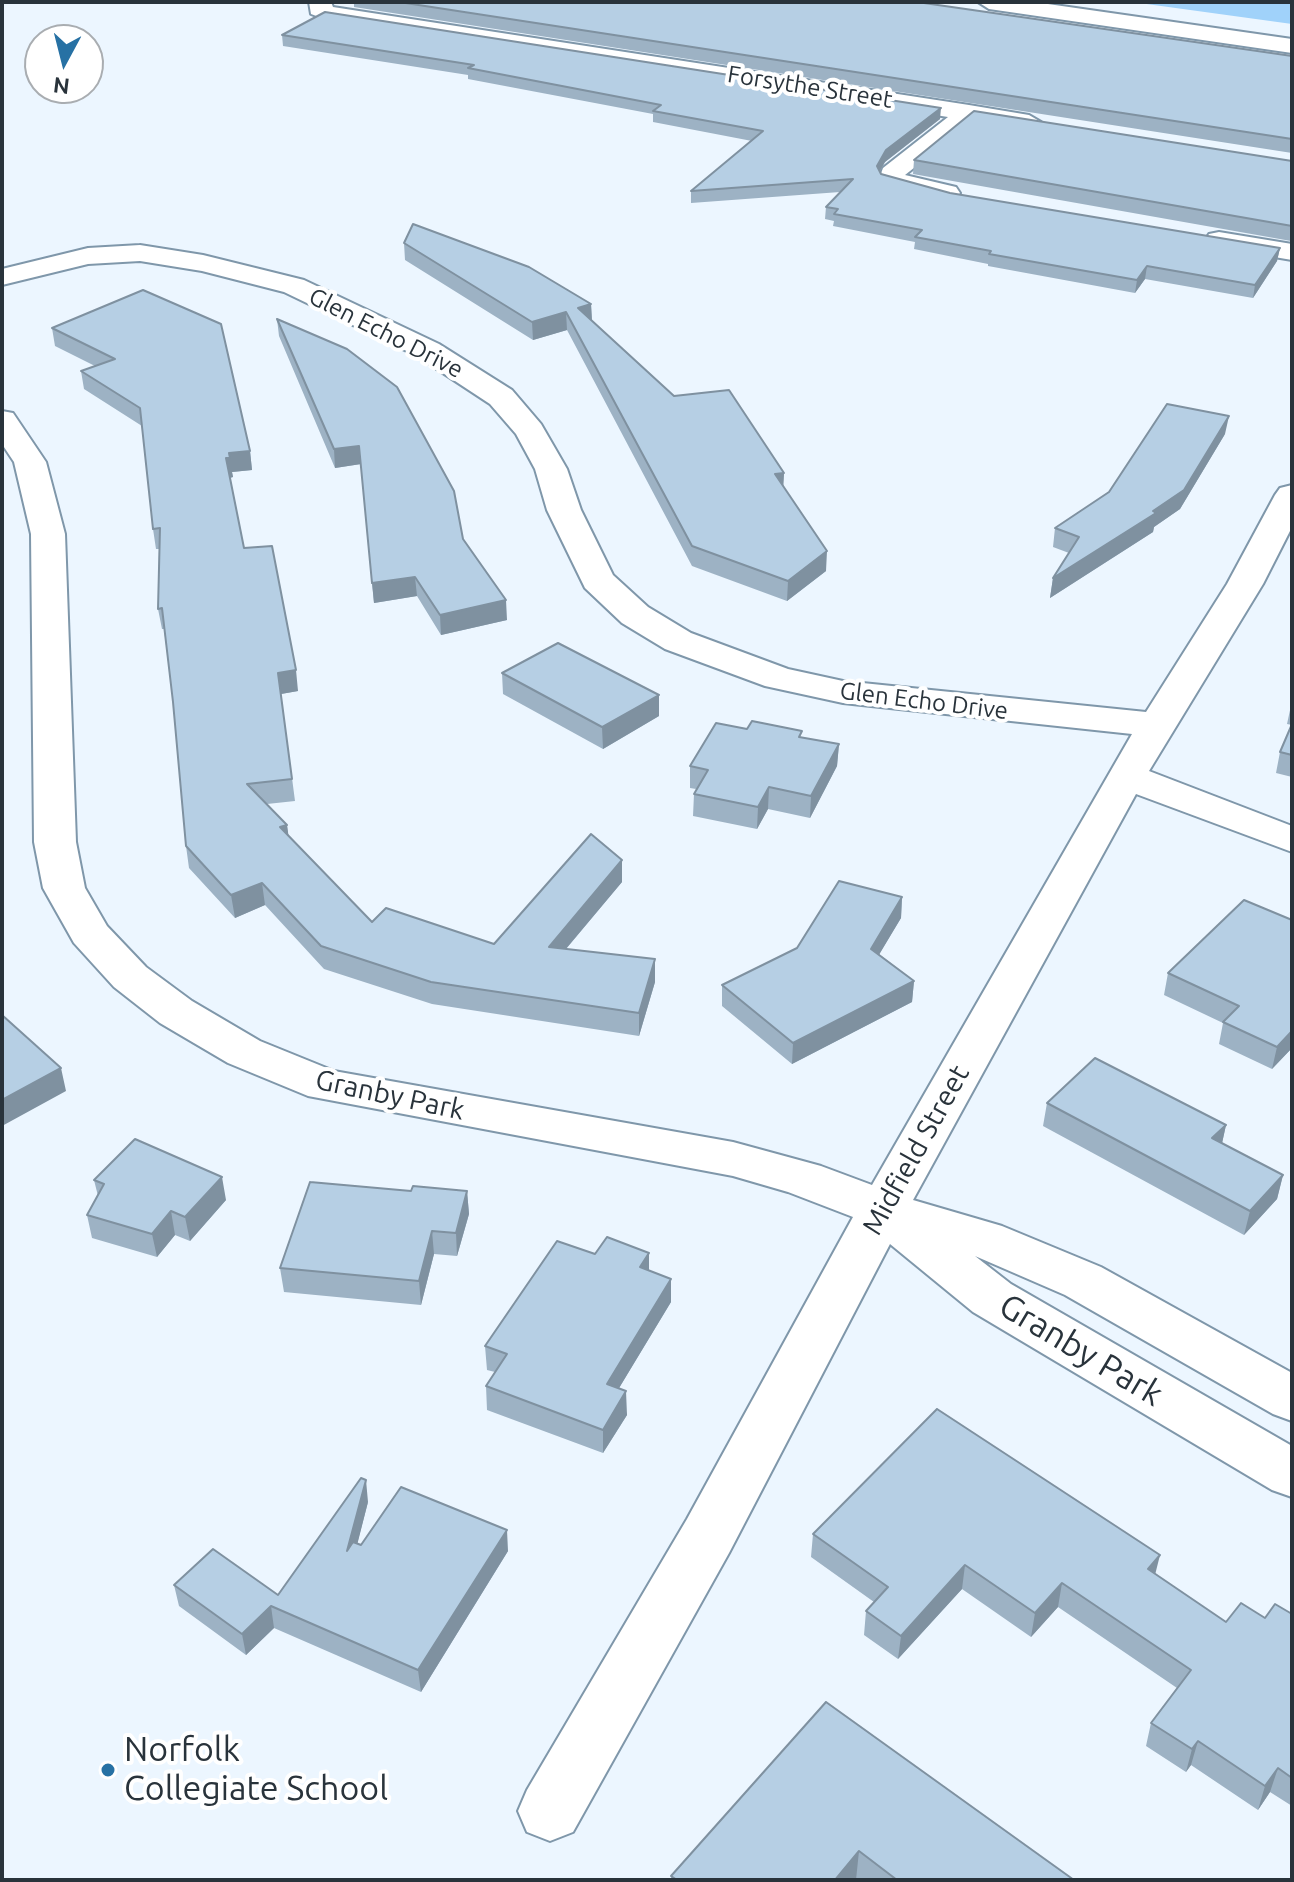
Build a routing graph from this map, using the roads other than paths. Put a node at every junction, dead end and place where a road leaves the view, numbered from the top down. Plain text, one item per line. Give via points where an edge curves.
1 (989, 2) edge
2 (324, 7) edge
3 (1292, 46) edge
4 (969, 112) junction
5 (1046, 124) edge
6 (980, 199) edge
7 (1198, 236) edge
8 (1292, 252) edge
9 (2, 277) edge
10 (2, 420) edge
11 (1292, 495) edge
12 (1157, 725) junction
13 (1126, 776) junction
14 (1292, 840) edge
15 (883, 1209) junction
16 (1292, 1399) edge
17 (1292, 1474) edge
18 (550, 1811) dead end

1 - 3 street
2 - 4 street, Forsythe Street
4 - 5 street, Forsythe Street
4 - 6 street via 892,173 892,179
7 - 8 street
9 - 12 street, Glen Echo Drive via 88,256 140,253 294,286 415,343 501,397 530,431 551,469 564,510 598,580 635,615 678,641 766,675 843,692
10 - 15 street, Granby Park via 30,462 48,534 55,842 64,888 89,933 130,977 244,1052 325,1085 733,1159 803,1178
11 - 12 street, Midfield Street via 1245,584
12 - 13 street, Midfield Street
13 - 14 street
13 - 15 street, Midfield Street
15 - 16 street, Granby Park via 984,1239 1083,1281
15 - 17 street, Granby Park via 992,1298
15 - 18 street, Midfield Street via 708,1536

